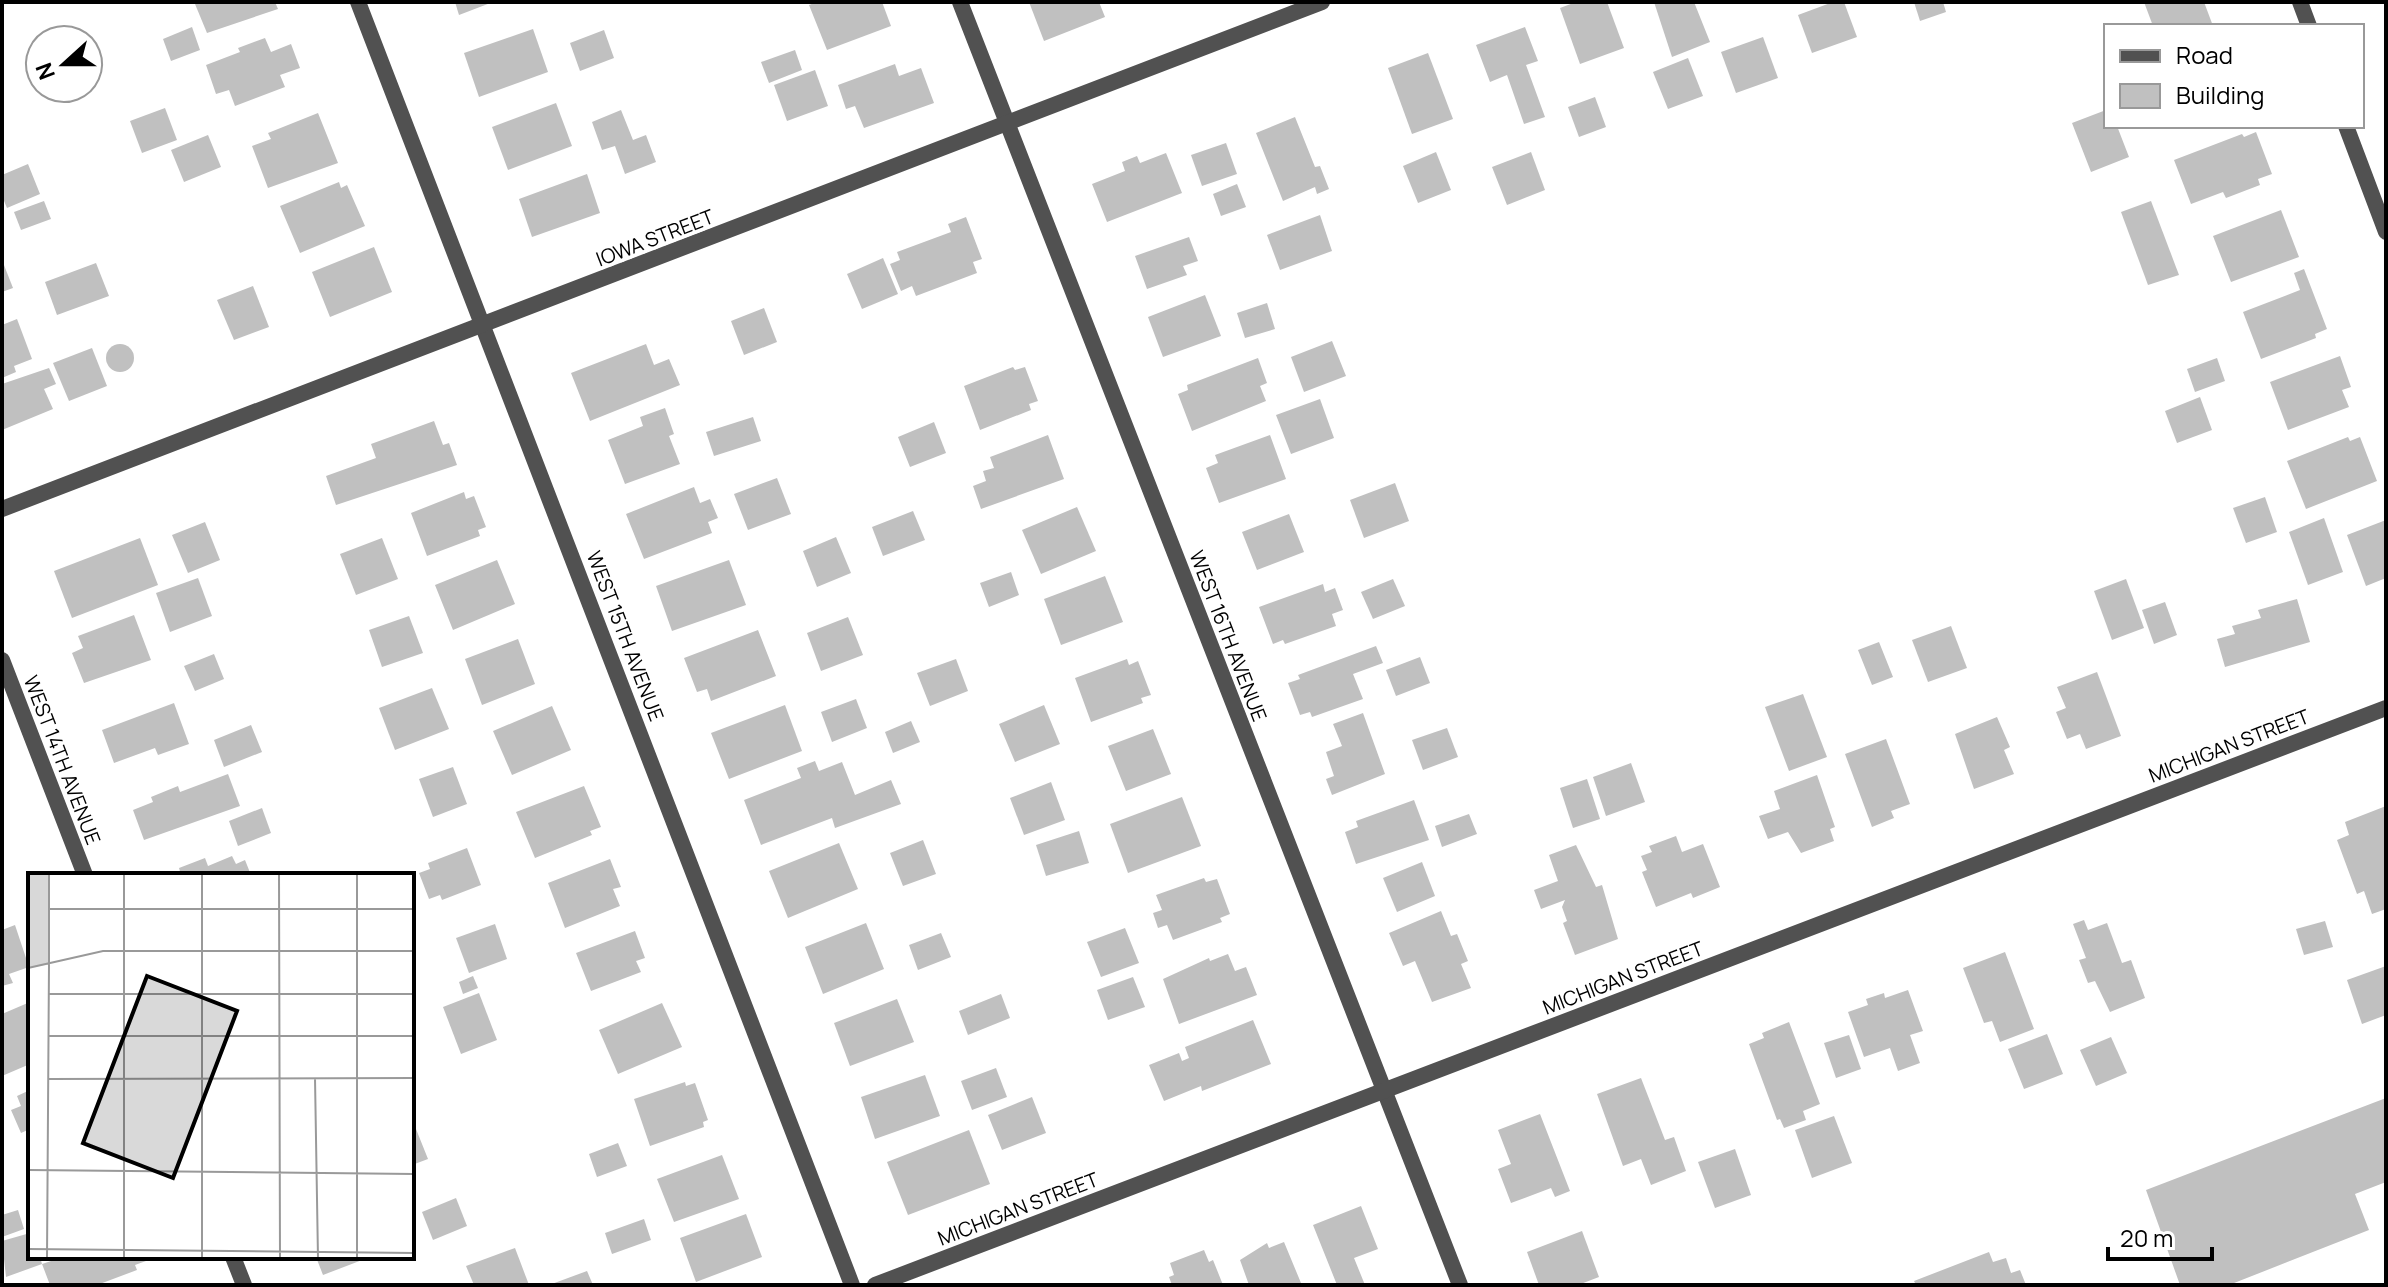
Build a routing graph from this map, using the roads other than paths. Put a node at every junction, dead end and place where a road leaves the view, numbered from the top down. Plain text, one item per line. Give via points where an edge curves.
1 (358, 2) edge
2 (960, 2) edge
3 (1322, 2) edge
4 (2300, 2) edge
5 (2308, 24) edge
6 (1006, 123) junction
7 (2347, 128) edge
8 (2386, 232) edge
9 (484, 326) junction
10 (2, 509) edge
11 (2, 660) edge
12 (2386, 708) edge
13 (84, 873) edge
14 (1384, 1091) junction
15 (234, 1259) edge
16 (244, 1285) edge
17 (852, 1285) edge
18 (875, 1285) edge
19 (1460, 1285) edge

1 - 9 street, WEST 15TH AVENUE
2 - 6 street, WEST 16TH AVENUE
3 - 6 street, IOWA STREET
4 - 5 street
6 - 9 street, IOWA STREET
6 - 14 street, WEST 16TH AVENUE
7 - 8 street
9 - 10 street, IOWA STREET
9 - 17 street, WEST 15TH AVENUE
11 - 13 street, WEST 14TH AVENUE
12 - 14 street, MICHIGAN STREET
14 - 18 street, MICHIGAN STREET
14 - 19 street, WEST 16TH AVENUE
15 - 16 street

